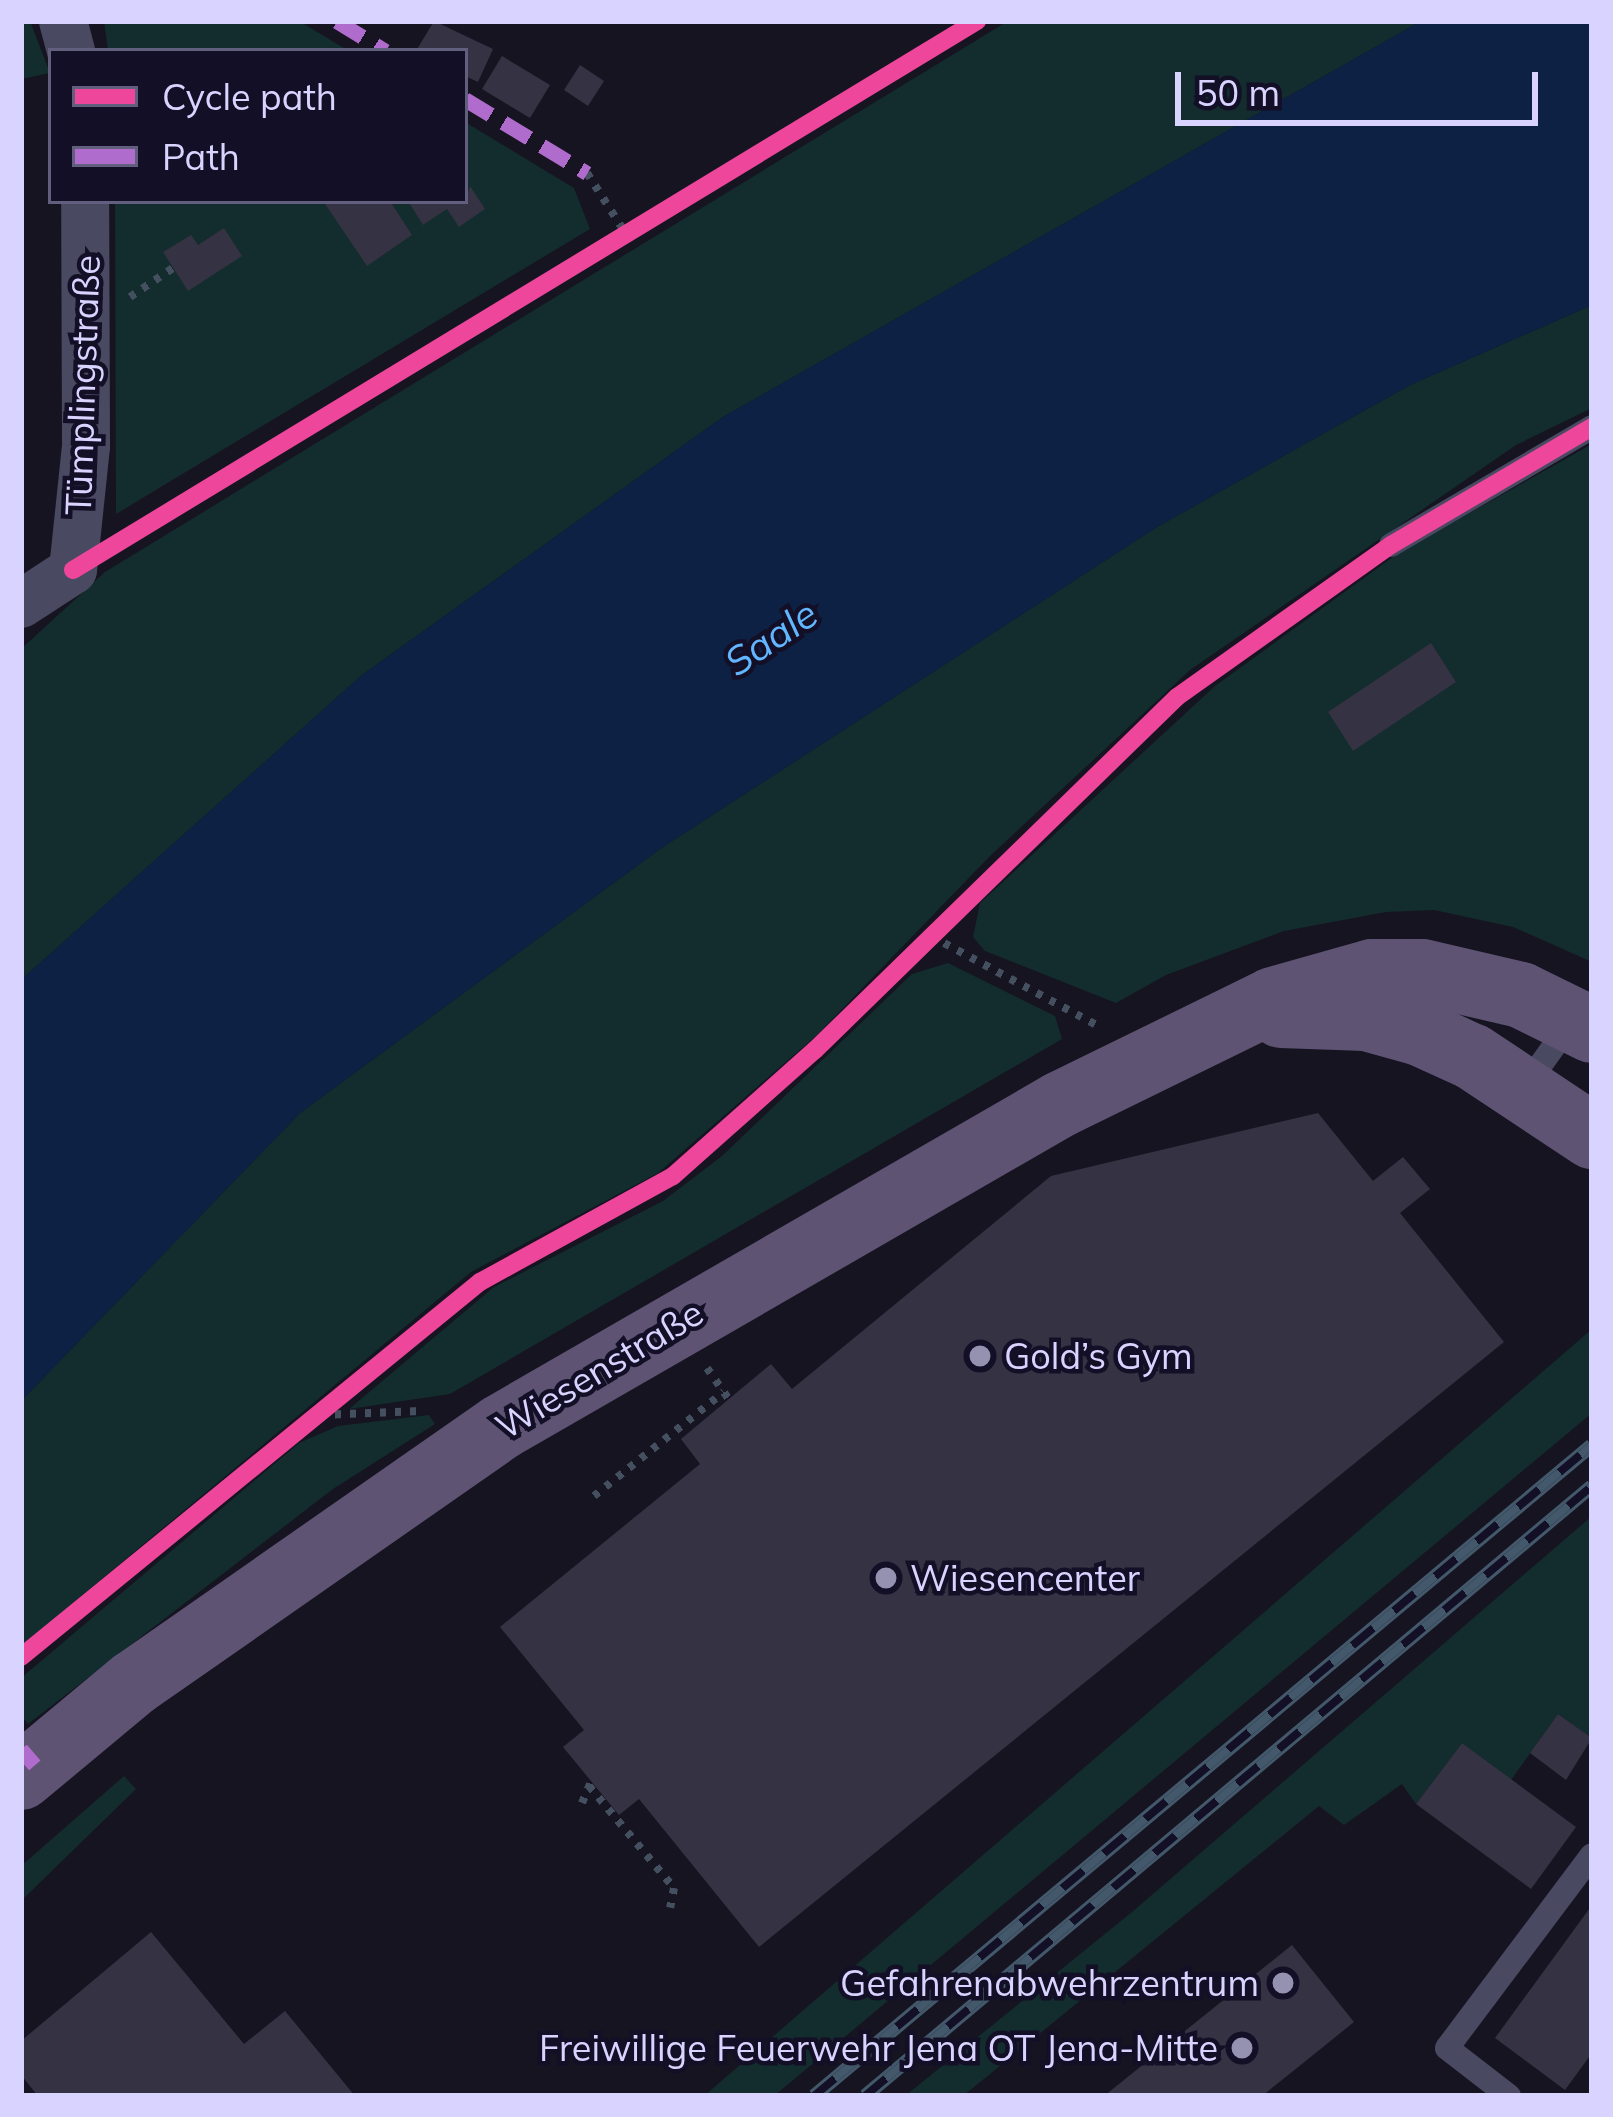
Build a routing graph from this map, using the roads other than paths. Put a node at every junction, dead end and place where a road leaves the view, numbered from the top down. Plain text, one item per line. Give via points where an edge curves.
1 (85, 204) edge
2 (1592, 427) edge
3 (1391, 545) dead end
4 (21, 604) edge
5 (1586, 1016) edge
6 (1219, 1026) junction
7 (1523, 1090) junction
8 (1592, 1136) edge
9 (21, 1777) edge
10 (1592, 1855) edge
11 (1509, 2096) edge

1 - 4 street, Tümplingstraße via 86,446 73,570
2 - 3 lane
5 - 6 main road, Wiesenstraße via 1472,978 1372,972 1318,984
5 - 7 lane
6 - 7 main road, Wiesenstraße via 1267,1015 1366,1018 1455,1049
6 - 9 main road, Wiesenstraße via 1061,1104 501,1426 153,1669
7 - 8 main road, Wiesenstraße
10 - 11 lane via 1447,2048

